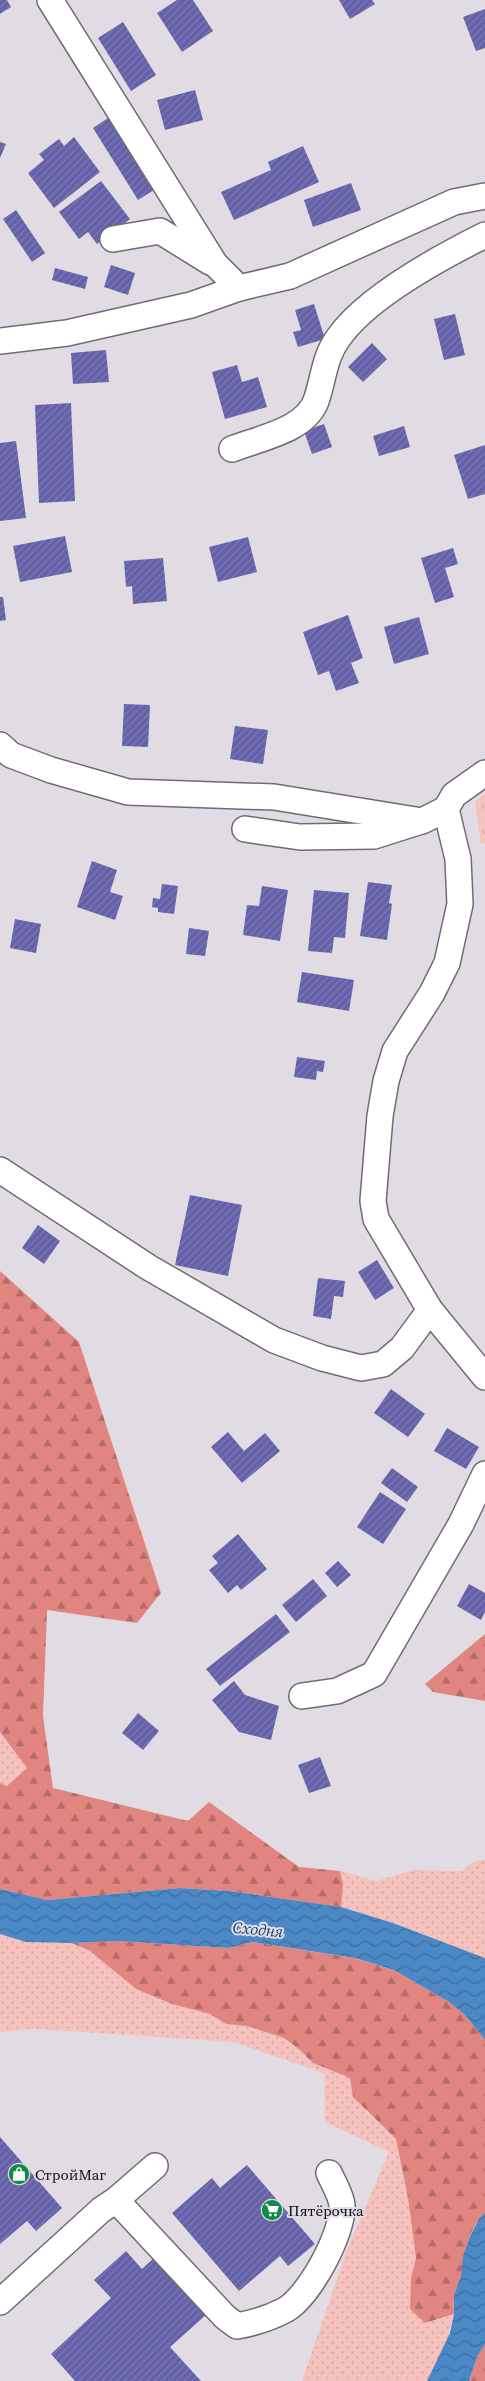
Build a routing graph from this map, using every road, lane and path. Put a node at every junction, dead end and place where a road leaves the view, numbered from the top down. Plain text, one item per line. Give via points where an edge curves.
1 (50, 0) edge
2 (485, 196) edge
3 (485, 234) edge
4 (113, 239) dead end
5 (214, 264) junction
6 (239, 288) junction
7 (0, 341) edge
8 (232, 449) dead end
9 (0, 745) edge
10 (485, 772) edge
11 (446, 809) junction
12 (422, 821) junction
13 (244, 829) dead end
14 (0, 1170) edge
15 (430, 1310) junction
16 (485, 1377) edge
17 (485, 1474) edge
18 (302, 1696) dead end
19 (156, 2166) dead end
20 (329, 2173) dead end
21 (116, 2200) junction
22 (0, 2302) edge

1 - 5 street
2 - 6 street via 454,202 290,276
3 - 8 street via 444,255 361,313 339,337 326,359 317,399 304,419
4 - 5 street via 160,231
5 - 6 street
6 - 7 street via 182,307 67,332
9 - 12 street via 11,755 51,770 128,792 274,797
10 - 11 street via 454,795
11 - 12 street
11 - 15 street via 458,858 460,904 447,963 395,1051 386,1081 373,1201 376,1219
12 - 13 street via 374,836 300,837
14 - 15 street via 148,1268 274,1340 322,1358 361,1368 383,1364 402,1348
15 - 16 street
17 - 18 street via 461,1524 374,1674 337,1692
19 - 21 street
20 - 21 street via 342,2203 339,2227 313,2280 287,2309 255,2323 238,2326 225,2317
21 - 22 street

